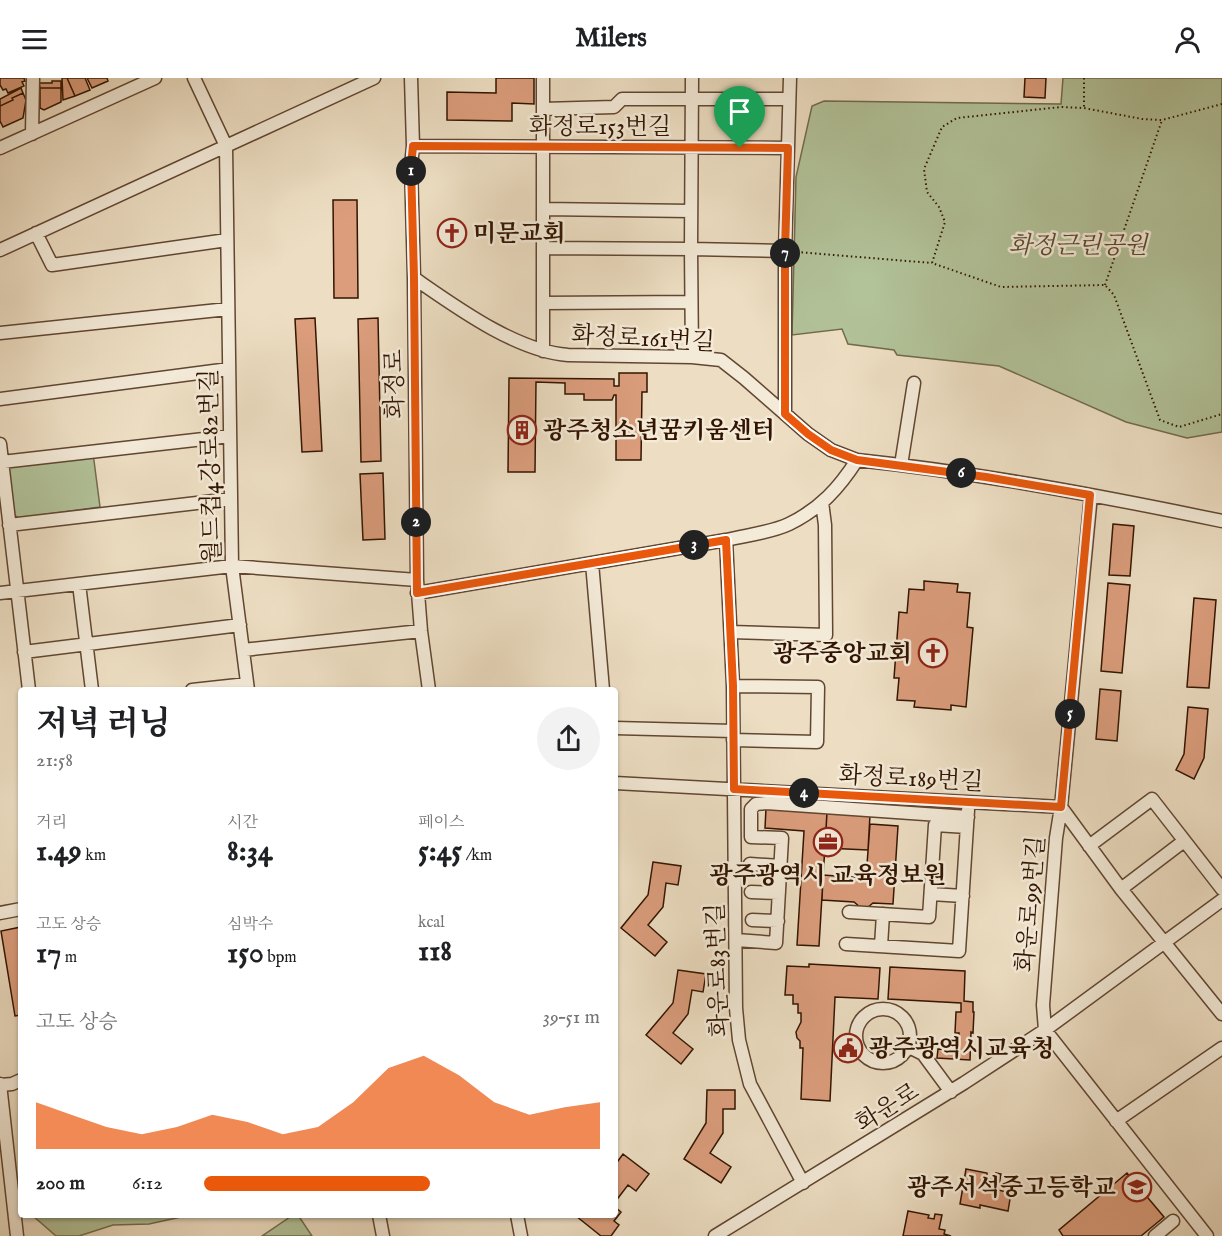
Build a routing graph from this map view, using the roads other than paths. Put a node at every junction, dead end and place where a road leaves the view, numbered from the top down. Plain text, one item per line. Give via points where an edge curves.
1 (33, 78) edge
2 (156, 78) edge
3 (195, 78) edge
4 (374, 78) edge
5 (411, 78) edge
6 (543, 78) edge
7 (692, 78) edge
8 (790, 78) edge
9 (692, 99) junction
10 (789, 99) junction
11 (543, 109) junction
12 (32, 134) junction
13 (226, 146) junction
14 (413, 146) junction
15 (543, 147) junction
16 (691, 147) junction
17 (0, 148) edge
18 (788, 148) junction
19 (543, 209) junction
20 (691, 211) junction
21 (36, 233) junction
22 (227, 240) junction
23 (543, 248) junction
24 (691, 249) junction
25 (0, 250) edge
26 (785, 251) junction
27 (414, 278) junction
28 (691, 302) junction
29 (543, 303) junction
30 (228, 309) junction
31 (0, 333) edge
32 (543, 351) junction
33 (692, 357) junction
34 (229, 369) junction
35 (914, 383) dead end
36 (0, 399) edge
37 (785, 414) junction
38 (230, 436) junction
39 (0, 444) edge
40 (857, 460) junction
41 (2, 462) junction
42 (901, 465) junction
43 (1090, 495) junction
44 (231, 499) junction
45 (822, 502) junction
46 (1222, 521) edge
47 (9, 525) junction
48 (726, 540) junction
49 (592, 563) junction
50 (232, 566) junction
51 (417, 580) junction
52 (79, 584) junction
53 (17, 591) junction
54 (0, 593) edge
55 (417, 593) junction
56 (240, 625) junction
57 (422, 631) junction
58 (731, 633) junction
59 (87, 644) junction
60 (243, 650) junction
61 (24, 652) junction
62 (733, 686) junction
63 (29, 687) edge
64 (92, 687) edge
65 (247, 687) edge
66 (429, 687) edge
67 (603, 687) edge
68 (618, 728) edge
69 (733, 736) junction
70 (618, 783) edge
71 (734, 789) junction
72 (969, 802) junction
73 (1061, 807) junction
74 (968, 822) junction
75 (1184, 841) junction
76 (1089, 846) junction
77 (750, 864) dead end
78 (781, 866) junction
79 (1121, 889) junction
80 (1222, 889) edge
81 (751, 892) dead end
82 (779, 893) junction
83 (931, 894) junction
84 (963, 896) junction
85 (1222, 900) edge
86 (18, 910) edge
87 (849, 912) dead end
88 (0, 913) edge
89 (883, 914) junction
90 (752, 920) dead end
91 (778, 921) junction
92 (736, 940) junction
93 (1165, 943) junction
94 (846, 944) dead end
95 (881, 946) junction
96 (1222, 1014) edge
97 (1045, 1030) junction
98 (907, 1046) junction
99 (1222, 1048) edge
100 (18, 1081) edge
101 (0, 1085) edge
102 (951, 1092) junction
103 (1116, 1120) junction
104 (2, 1124) edge
105 (803, 1183) junction
106 (380, 1218) edge
107 (518, 1218) edge
108 (1173, 1221) dead end
109 (17, 1236) edge
110 (383, 1236) edge
111 (521, 1236) edge
112 (715, 1236) edge
113 (1155, 1236) edge
114 (1207, 1236) edge

1 - 12 street
2 - 12 street
3 - 13 street, 월드컵4강로82번길
4 - 13 street
5 - 14 street, 화정로
6 - 11 street
7 - 9 street
8 - 10 street
9 - 10 street
9 - 11 street via 622,99 614,107
9 - 16 street
10 - 18 street
11 - 15 street
12 - 17 street
13 - 21 street
13 - 22 street, 월드컵4강로82번길
14 - 15 street, 화정로153번길
14 - 27 street, 화정로
15 - 16 street, 화정로153번길
15 - 19 street
16 - 18 street, 화정로153번길
16 - 20 street
18 - 26 street
19 - 20 street
19 - 23 street
20 - 24 street
21 - 22 street via 52,265
21 - 25 street
22 - 30 street, 월드컵4강로82번길
23 - 24 street
23 - 29 street
24 - 26 street
24 - 28 street
26 - 37 street
27 - 32 street, 화정로161번길 via 498,331
27 - 51 street, 화정로
28 - 29 street
28 - 33 street
29 - 32 street
30 - 31 street
30 - 34 street, 월드컵4강로82번길
32 - 33 street, 화정로161번길
33 - 37 street, 화정로161번길 via 721,360
34 - 36 street
34 - 38 street, 월드컵4강로82번길
35 - 42 street
37 - 40 street, 화정로161번길 via 831,450
38 - 41 street
38 - 44 street, 월드컵4강로82번길
39 - 41 street
40 - 42 street, 화정로161번길
40 - 45 street
41 - 47 street
42 - 43 street, 화정로161번길
43 - 46 street, 화정로161번길
43 - 73 street, 화운로99번길
44 - 47 street
44 - 50 street, 월드컵4강로82번길
45 - 48 street via 789,524
45 - 58 street via 826,635
47 - 53 street
48 - 49 street
48 - 58 street, 화운로83번길
49 - 55 street
49 - 67 street
50 - 51 street
50 - 52 street
50 - 56 street, 월드컵4강로82번길
51 - 55 street, 화정로
52 - 53 street
52 - 59 street
53 - 54 street
53 - 61 street
55 - 57 street, 화정로
56 - 59 street
56 - 60 street, 월드컵4강로82번길
57 - 60 street
57 - 66 street, 화정로
58 - 62 street, 화운로83번길
59 - 61 street
59 - 64 street
60 - 65 street, 월드컵4강로82번길
61 - 63 street
62 - 69 street, 화운로83번길
62 - 69 street via 818,687 817,742
68 - 69 street
69 - 71 street, 화운로83번길
70 - 71 street, 화정로189번길
71 - 72 street, 화정로189번길
71 - 92 street, 화운로83번길
72 - 73 street, 화정로189번길
72 - 74 street
73 - 76 street
73 - 97 street, 화운로99번길 via 1043,1005
74 - 78 street via 756,804 751,809 751,837 782,838
74 - 83 street via 935,825
74 - 84 street
75 - 76 street via 1152,799
75 - 79 street
75 - 80 street
76 - 79 street
77 - 78 street
78 - 82 street
79 - 93 street
81 - 82 street
82 - 91 street
83 - 84 street
83 - 89 street via 929,917
84 - 95 street via 959,951
85 - 93 street, 화운로
86 - 88 street
87 - 89 street
89 - 95 street
90 - 91 street
91 - 92 street via 776,943
92 - 105 street, 화운로83번길 via 736,1008 743,1059 750,1084
93 - 96 street
93 - 97 street, 화운로
94 - 95 street
97 - 102 street, 화운로
97 - 103 street
98 - 98 street via 908,1028 904,1020 889,1010 871,1012 858,1024 856,1041 869,1059 891,1062
98 - 102 street via 923,1054
99 - 103 street
100 - 101 street
101 - 104 street
102 - 105 street, 화운로
103 - 114 street
104 - 109 street
105 - 112 street, 화운로
106 - 110 street
107 - 111 street
108 - 113 street

